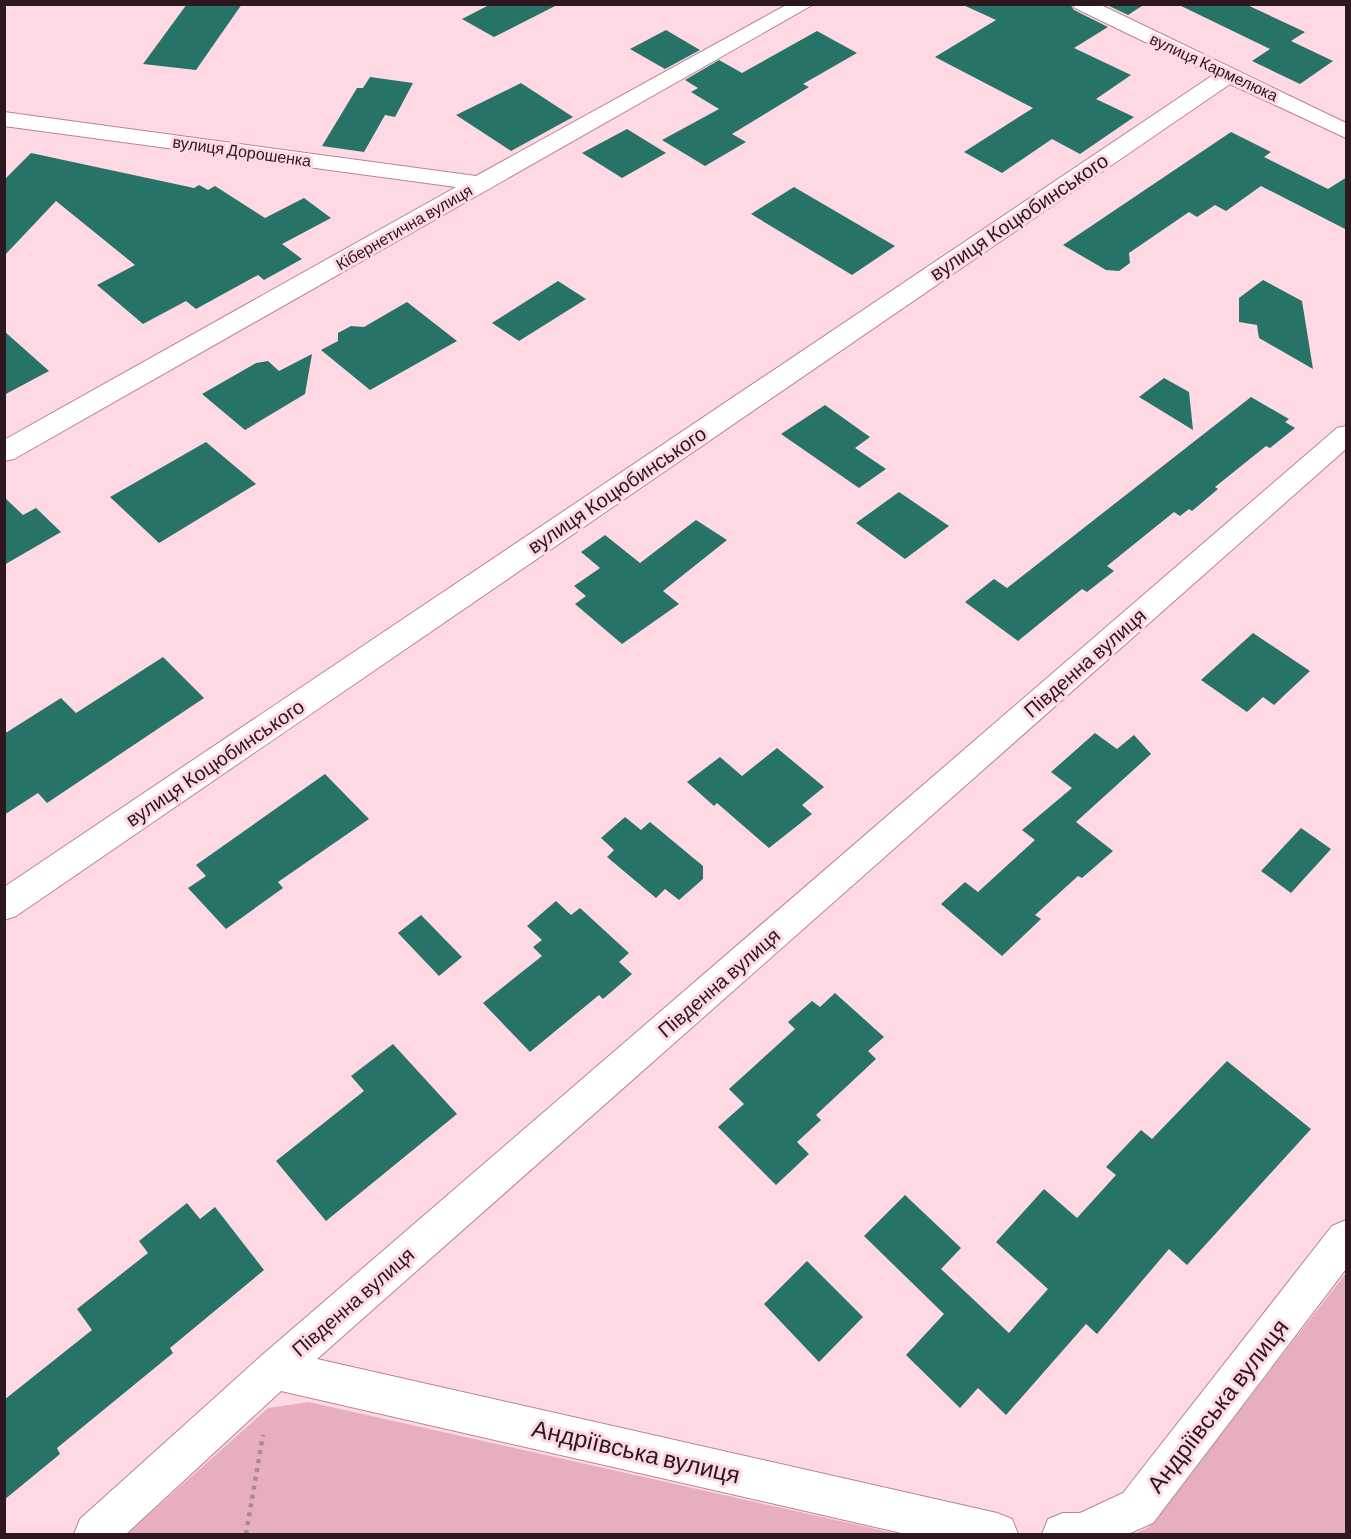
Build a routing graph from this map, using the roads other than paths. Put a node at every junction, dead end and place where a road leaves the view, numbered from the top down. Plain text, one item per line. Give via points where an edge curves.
1 (804, 4) edge
2 (1082, 4) edge
3 (1230, 74) junction
4 (4, 119) edge
5 (1347, 131) edge
6 (480, 183) junction
7 (1347, 435) edge
8 (4, 452) edge
9 (4, 906) edge
10 (1347, 1239) edge
11 (275, 1370) junction
12 (95, 1534) edge
13 (997, 1534) edge
14 (1063, 1534) edge

1 - 6 street, Кібернетична вулиця
2 - 3 street, вулиця Кармелюка
3 - 5 street, вулиця Кармелюка
3 - 9 street, вулиця Коцюбинського
4 - 6 street, вулиця Дорошенка
6 - 8 street, Кібернетична вулиця
7 - 11 street, Південна вулиця
10 - 14 street, Андріївська вулиця via 1138,1508 1082,1534
11 - 12 street, Південна вулиця
11 - 13 street, Андріївська вулиця

